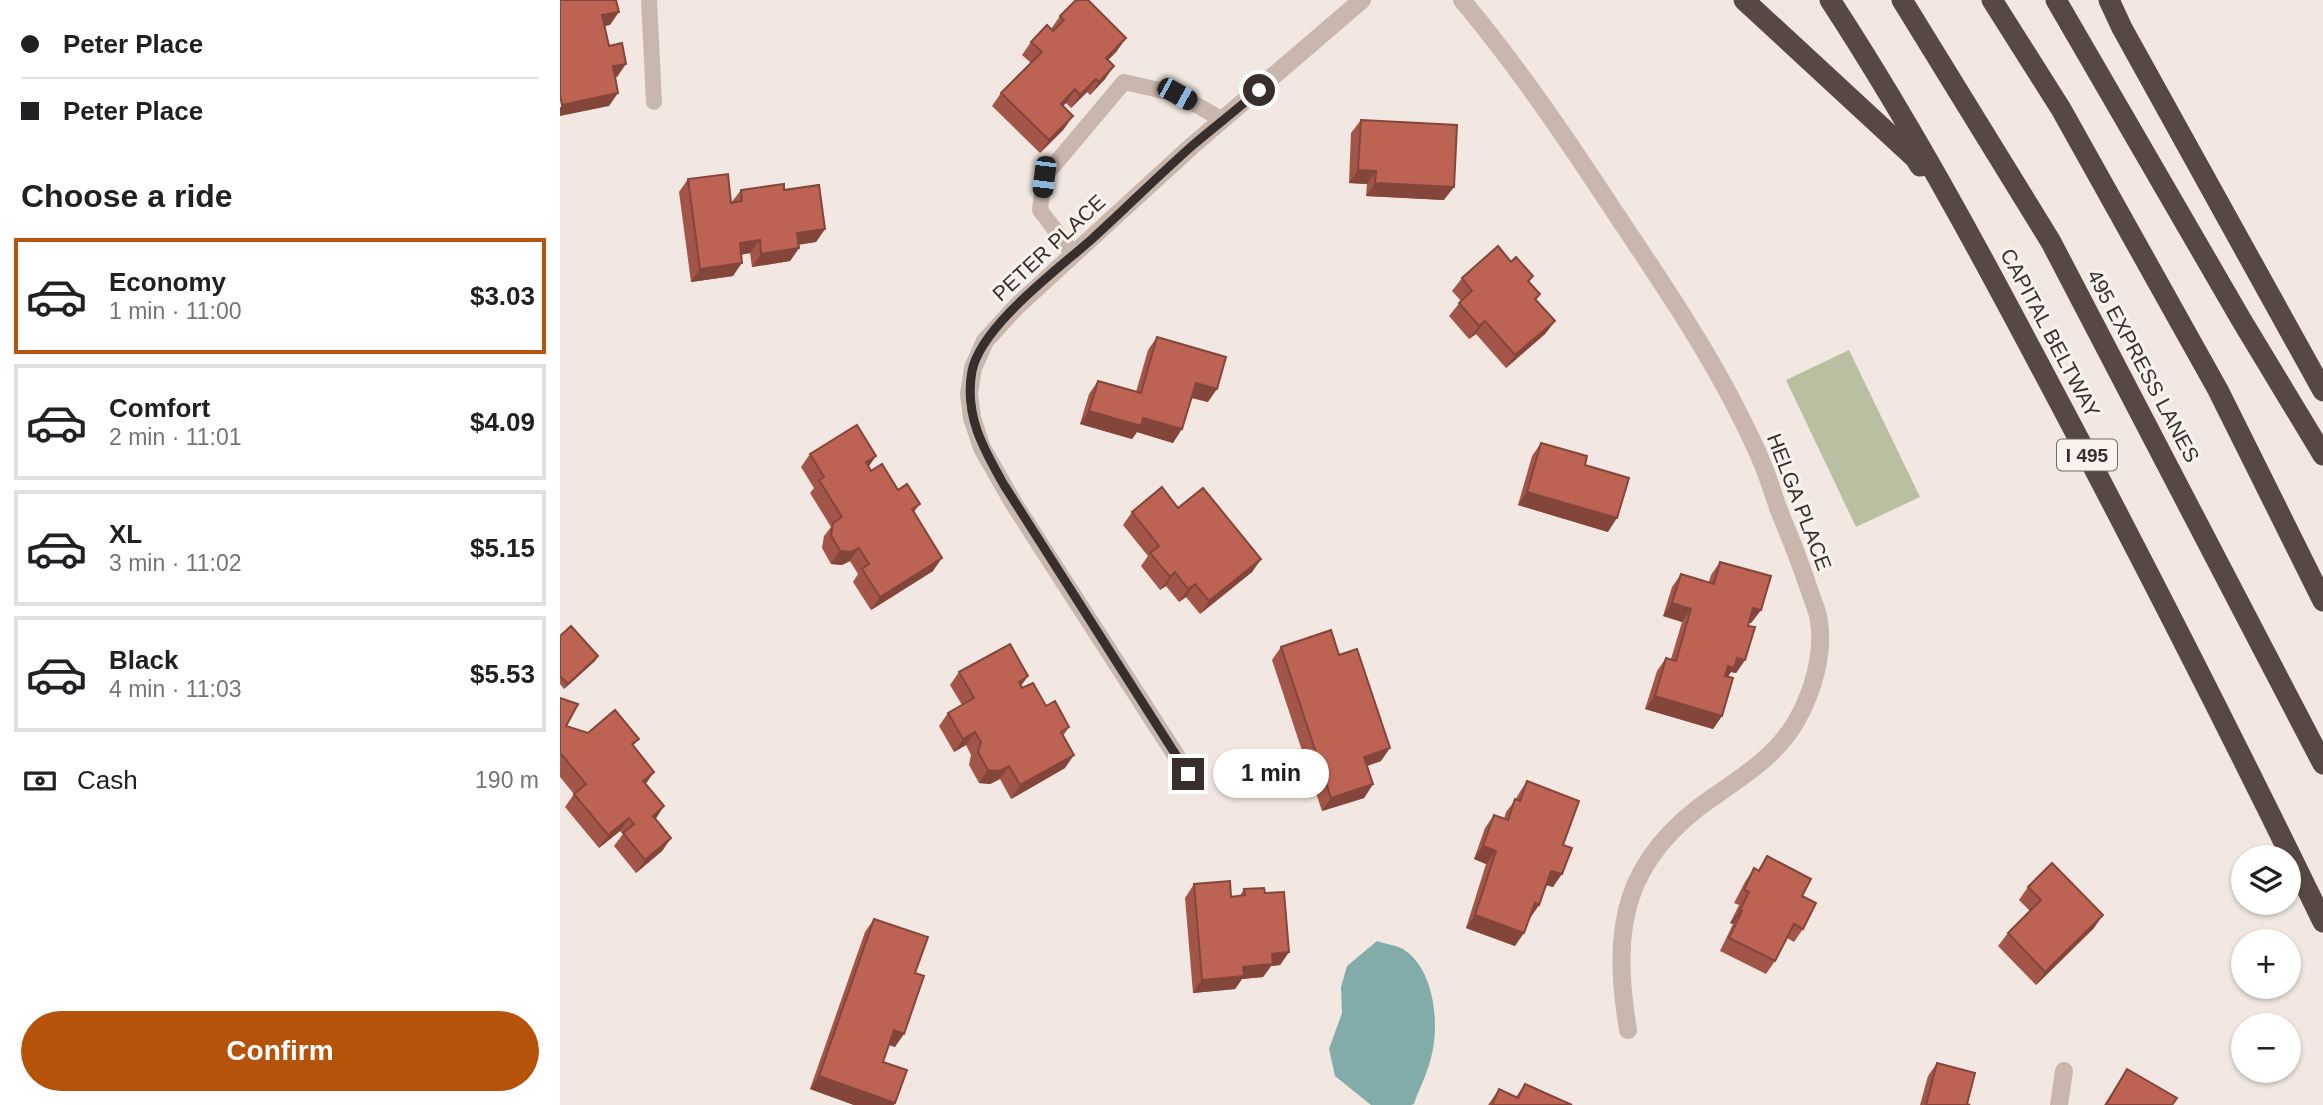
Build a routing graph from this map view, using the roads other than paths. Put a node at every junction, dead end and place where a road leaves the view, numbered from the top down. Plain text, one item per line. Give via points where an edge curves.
1 (649, 0) edge
2 (1362, 0) edge
3 (1462, 0) edge
4 (1744, 0) edge
5 (1830, 0) edge
6 (1902, 0) edge
7 (1992, 0) edge
8 (2056, 0) edge
9 (2109, 0) edge
10 (654, 102) dead end
11 (1223, 120) junction
12 (1074, 255) junction
13 (1994, 276) junction
14 (2323, 391) edge
15 (2323, 455) edge
16 (2323, 601) edge
17 (2323, 764) edge
18 (1188, 774) dead end
19 (2323, 922) edge
20 (1628, 1030) dead end
21 (2064, 1071) dead end
22 (2059, 1105) edge

1 - 10 lane
2 - 11 street, PETER PLACE
3 - 20 street, HELGA PLACE via 1565,136 1708,357 1765,470 1819,621 1819,657 1811,692 1796,722 1775,750 1688,814 1660,843 1640,875 1625,909 1620,945
4 - 13 highway via 1915,159
5 - 13 highway, CAPITAL BELTWAY / I 495
6 - 17 highway, 495 EXPRESS LANES via 2051,242
7 - 16 highway via 2061,109 2218,390
8 - 15 highway
9 - 14 highway
11 - 12 street, PETER PLACE
11 - 12 lane via 1177,94 1124,82 1044,177 1040,210
12 - 18 street, PETER PLACE via 985,341 973,368 972,418 982,448 1014,504
13 - 19 highway, CAPITAL BELTWAY / I 495
21 - 22 street

